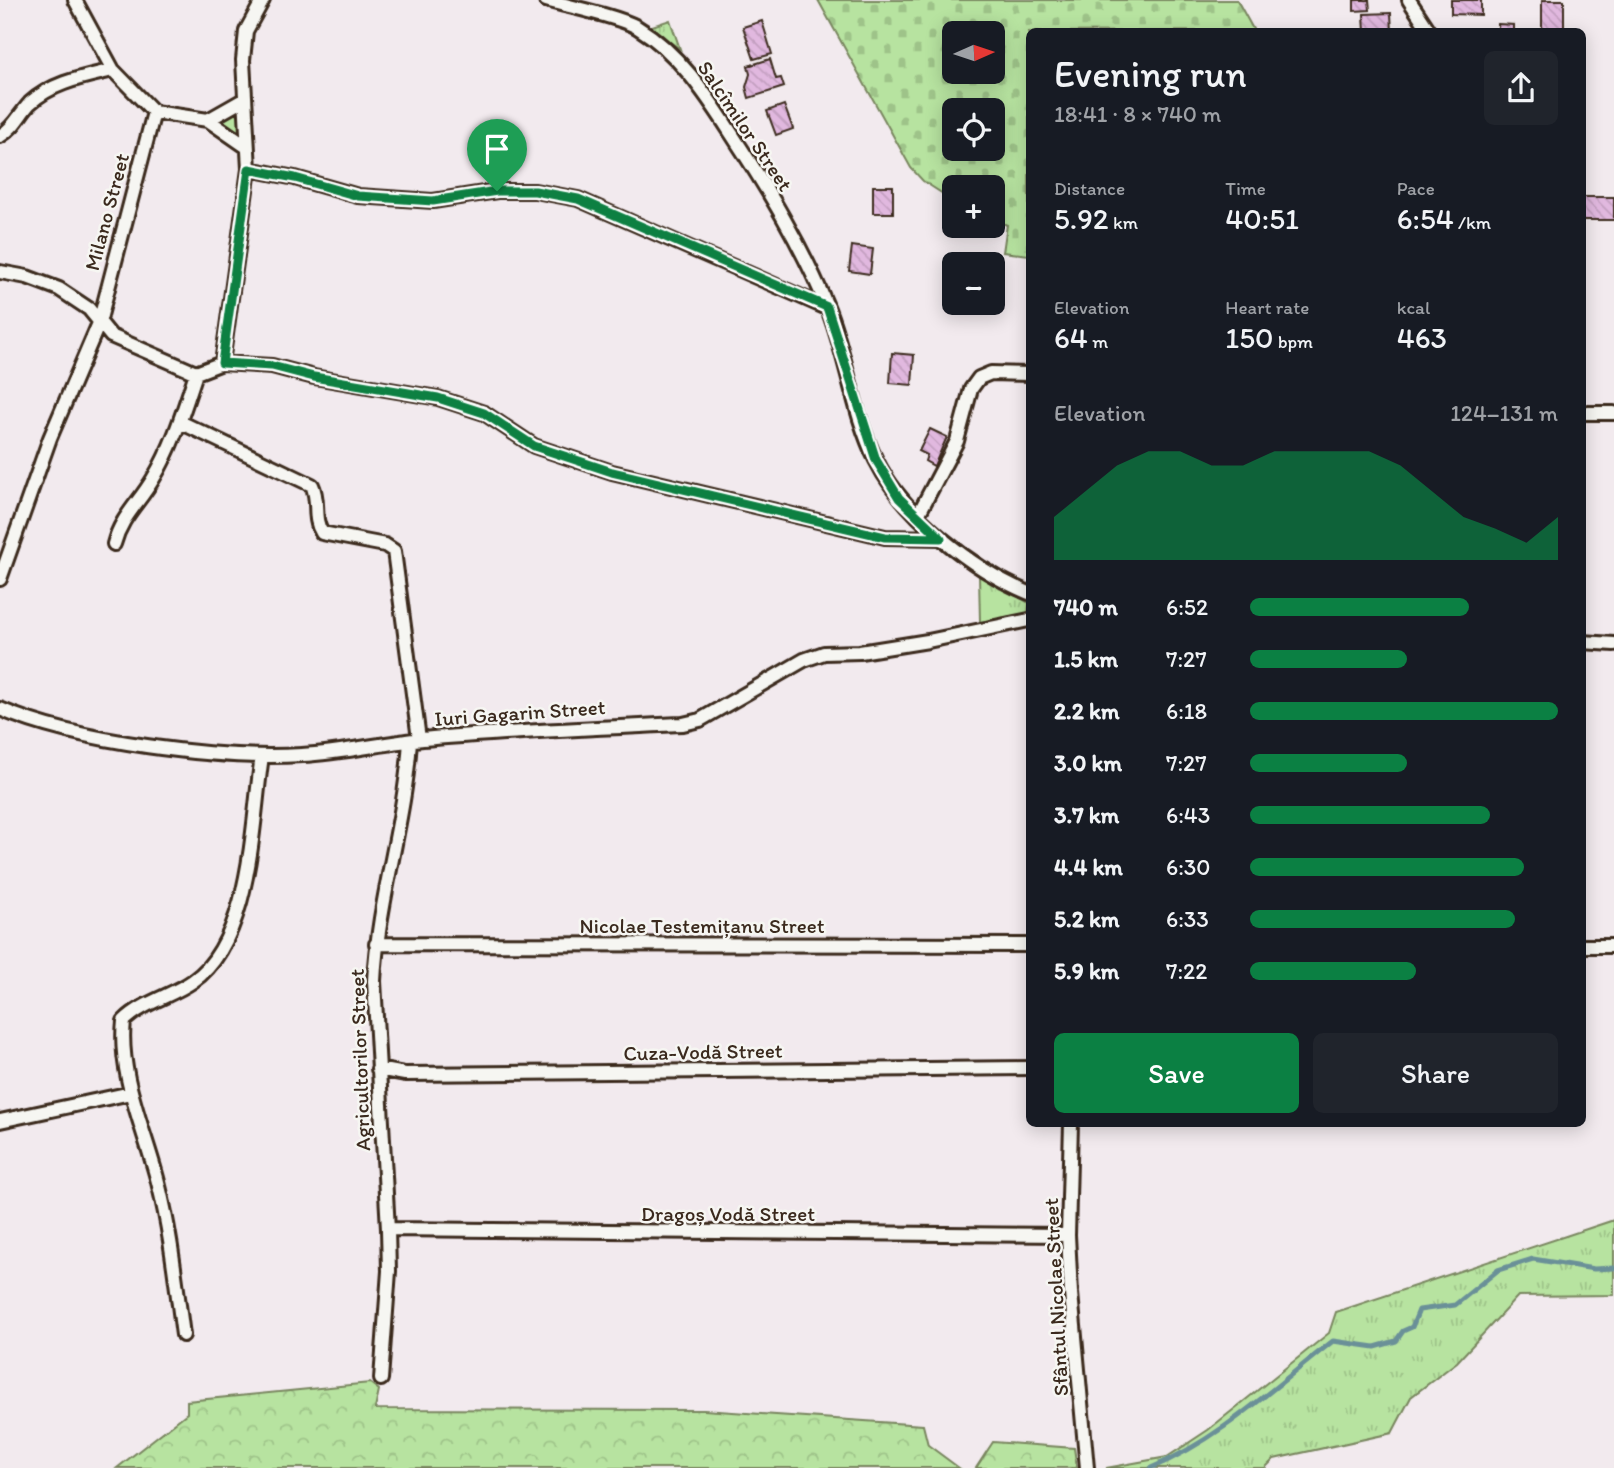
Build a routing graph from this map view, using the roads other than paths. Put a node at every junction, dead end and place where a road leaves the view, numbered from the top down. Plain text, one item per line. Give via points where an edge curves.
1 (75, 0) edge
2 (263, 0) edge
3 (546, 0) edge
4 (1409, 0) edge
5 (1427, 28) edge
6 (113, 70) junction
7 (245, 99) junction
8 (154, 112) junction
9 (208, 120) junction
10 (0, 136) edge
11 (247, 148) junction
12 (249, 169) junction
13 (0, 272) edge
14 (827, 307) junction
15 (99, 323) junction
16 (222, 363) junction
17 (196, 373) junction
18 (1026, 374) edge
19 (1586, 413) edge
20 (1614, 413) edge
21 (180, 422) junction
22 (918, 515) junction
23 (941, 538) junction
24 (114, 544) dead end
25 (0, 579) edge
26 (1026, 592) edge
27 (1026, 622) edge
28 (1586, 642) edge
29 (1614, 644) edge
30 (0, 709) edge
31 (414, 740) junction
32 (262, 756) junction
33 (376, 944) junction
34 (1026, 944) edge
35 (1586, 946) edge
36 (1614, 946) edge
37 (378, 1069) junction
38 (1026, 1069) edge
39 (131, 1093) junction
40 (0, 1121) edge
41 (1071, 1127) edge
42 (388, 1229) junction
43 (1068, 1236) junction
44 (183, 1335) dead end
45 (381, 1379) dead end
46 (1086, 1465) edge

1 - 6 street
2 - 7 street via 246,31
3 - 14 street, Salcîmilor Street via 636,26 673,55 709,99 751,164 809,265
4 - 5 street
6 - 8 street
6 - 10 street via 68,80 44,92
7 - 9 street
7 - 11 street
8 - 9 street
8 - 15 street, Milano Street
9 - 11 street
11 - 12 street
12 - 14 street via 358,196 433,201 523,191 578,199
12 - 16 street
13 - 15 street via 59,289 89,309
14 - 22 street, Salcîmilor Street via 876,460 899,498
15 - 17 street via 111,337
15 - 25 street, Milano Street via 50,438
16 - 17 street
16 - 23 street via 272,366 438,398 484,413 534,446 612,472 885,537
17 - 21 street
18 - 22 street via 991,373 979,378 971,389 957,441
19 - 20 street
21 - 24 street via 152,481 118,526
21 - 31 street, Agricultorilor Street via 312,485 316,524 322,533 386,545 394,551
22 - 23 street
23 - 26 street via 1010,586
27 - 31 street, Iuri Gagarin Street via 928,641 824,653 700,720 683,724 570,727
28 - 29 street
30 - 32 street, Iuri Gagarin Street via 60,731
31 - 32 street, Iuri Gagarin Street
31 - 33 street, Agricultorilor Street
32 - 39 street via 244,881 233,923 211,965 193,981 124,1021
33 - 34 street, Nicolae Testemițanu Street
33 - 37 street, Agricultorilor Street
35 - 36 street
37 - 38 street, Cuza-Vodă Street via 419,1074
37 - 42 street, Agricultorilor Street
39 - 40 street
39 - 44 street via 171,1241
41 - 43 street, Sfântul Nicolae Street
42 - 43 street, Dragoș Vodă Street
42 - 45 street, Agricultorilor Street
43 - 46 street, Sfântul Nicolae Street

